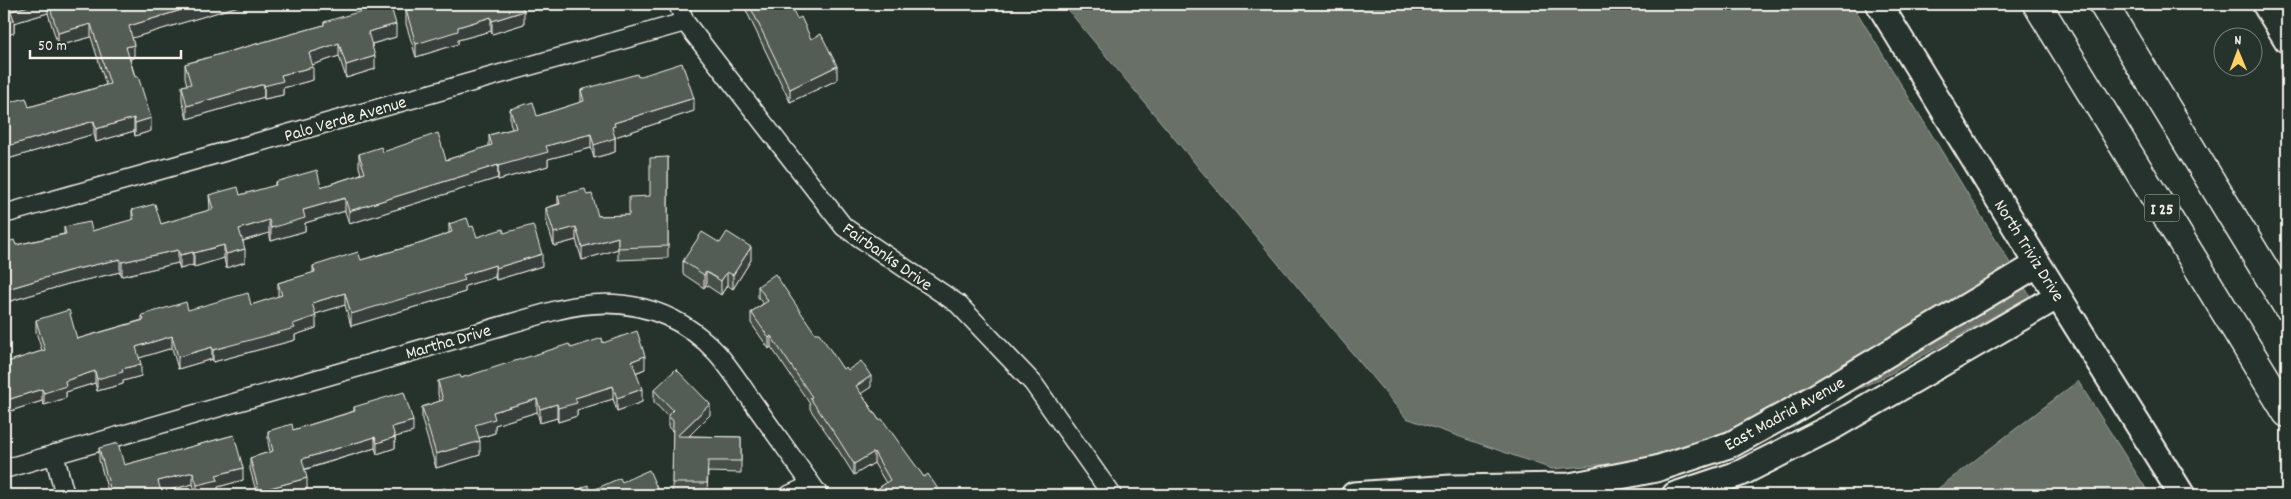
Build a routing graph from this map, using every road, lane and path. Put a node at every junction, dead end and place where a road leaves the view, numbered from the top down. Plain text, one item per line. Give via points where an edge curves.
1 (678, 4) edge
2 (1879, 4) edge
3 (2037, 4) edge
4 (2103, 4) edge
5 (2265, 4) edge
6 (685, 22) junction
7 (2287, 40) edge
8 (4, 214) edge
9 (2038, 264) junction
10 (2058, 296) junction
11 (2287, 306) edge
12 (2287, 413) edge
13 (54, 454) junction
14 (4, 469) edge
15 (815, 490) edge
16 (65, 495) edge
17 (789, 495) edge
18 (1112, 495) edge
19 (1354, 495) edge
20 (1674, 495) edge
21 (2182, 495) edge

1 - 6 street, Fairbanks Drive
2 - 9 street, North Triviz Drive
3 - 12 highway, I 25
4 - 11 highway
5 - 7 street
6 - 8 street, Palo Verde Avenue
6 - 18 street, Fairbanks Drive via 844,227 958,304 1033,382
9 - 10 street, North Triviz Drive
9 - 19 street, East Madrid Avenue via 1732,444 1656,469 1570,486 1451,488
10 - 20 street, East Madrid Avenue via 1834,426 1741,474
10 - 21 street, North Triviz Drive
13 - 14 street, Martha Drive
13 - 15 street, Martha Drive via 557,310 588,304 622,304 671,319 703,340 729,367
13 - 16 street
15 - 17 street

